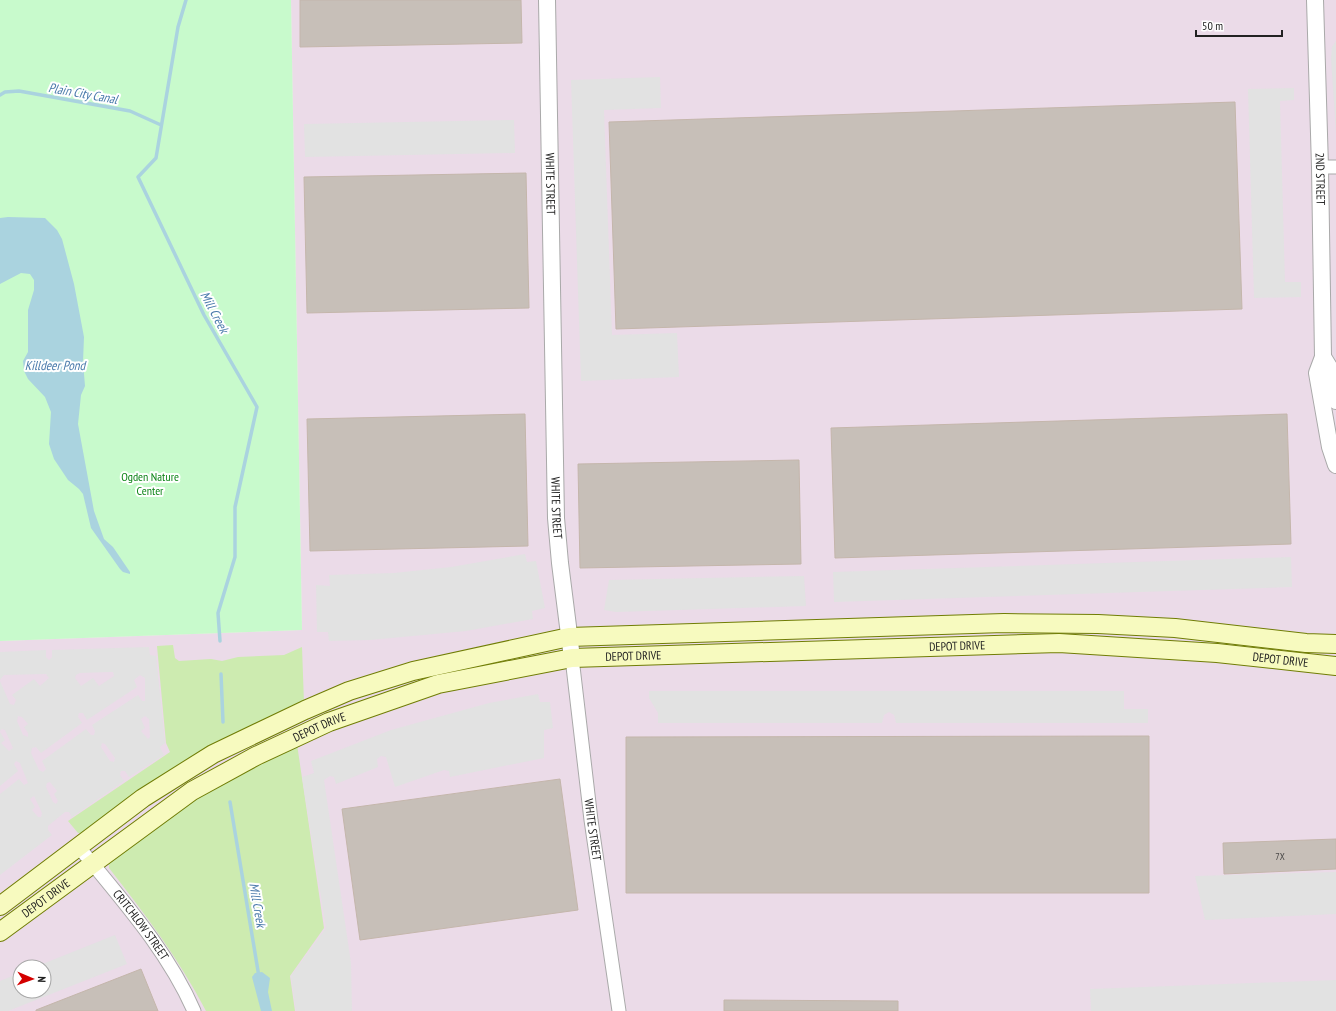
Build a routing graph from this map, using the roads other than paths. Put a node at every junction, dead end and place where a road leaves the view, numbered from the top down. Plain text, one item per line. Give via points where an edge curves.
1 (547, 0) edge
2 (1315, 0) edge
3 (1320, 167) junction
4 (1336, 167) edge
5 (1323, 358) junction
6 (1336, 401) edge
7 (1336, 465) edge
8 (569, 637) junction
9 (1336, 644) edge
10 (572, 658) junction
11 (1336, 666) edge
12 (78, 846) junction
13 (92, 864) junction
14 (0, 906) edge
15 (0, 932) edge
16 (194, 1011) edge
17 (619, 1011) edge

1 - 8 street, WHITE STREET via 556,518
2 - 3 street, 2ND STREET
3 - 4 street
3 - 5 street, 2ND STREET
5 - 6 street, 2ND STREET via 1331,370
5 - 7 street, 2ND STREET via 1317,373 1330,447
8 - 9 main road, DEPOT DRIVE via 1004,623 1176,628
8 - 10 street, WHITE STREET
8 - 12 main road, DEPOT DRIVE via 413,671 349,691 213,754 143,798
10 - 11 main road, DEPOT DRIVE via 1059,643 1210,652
10 - 13 main road, DEPOT DRIVE via 438,684 329,722 256,756 192,791
10 - 17 street, WHITE STREET via 591,820
12 - 13 street, CRITCHLOW STREET
12 - 14 main road, DEPOT DRIVE
13 - 15 main road, DEPOT DRIVE
13 - 16 street, CRITCHLOW STREET via 149,935 171,968

